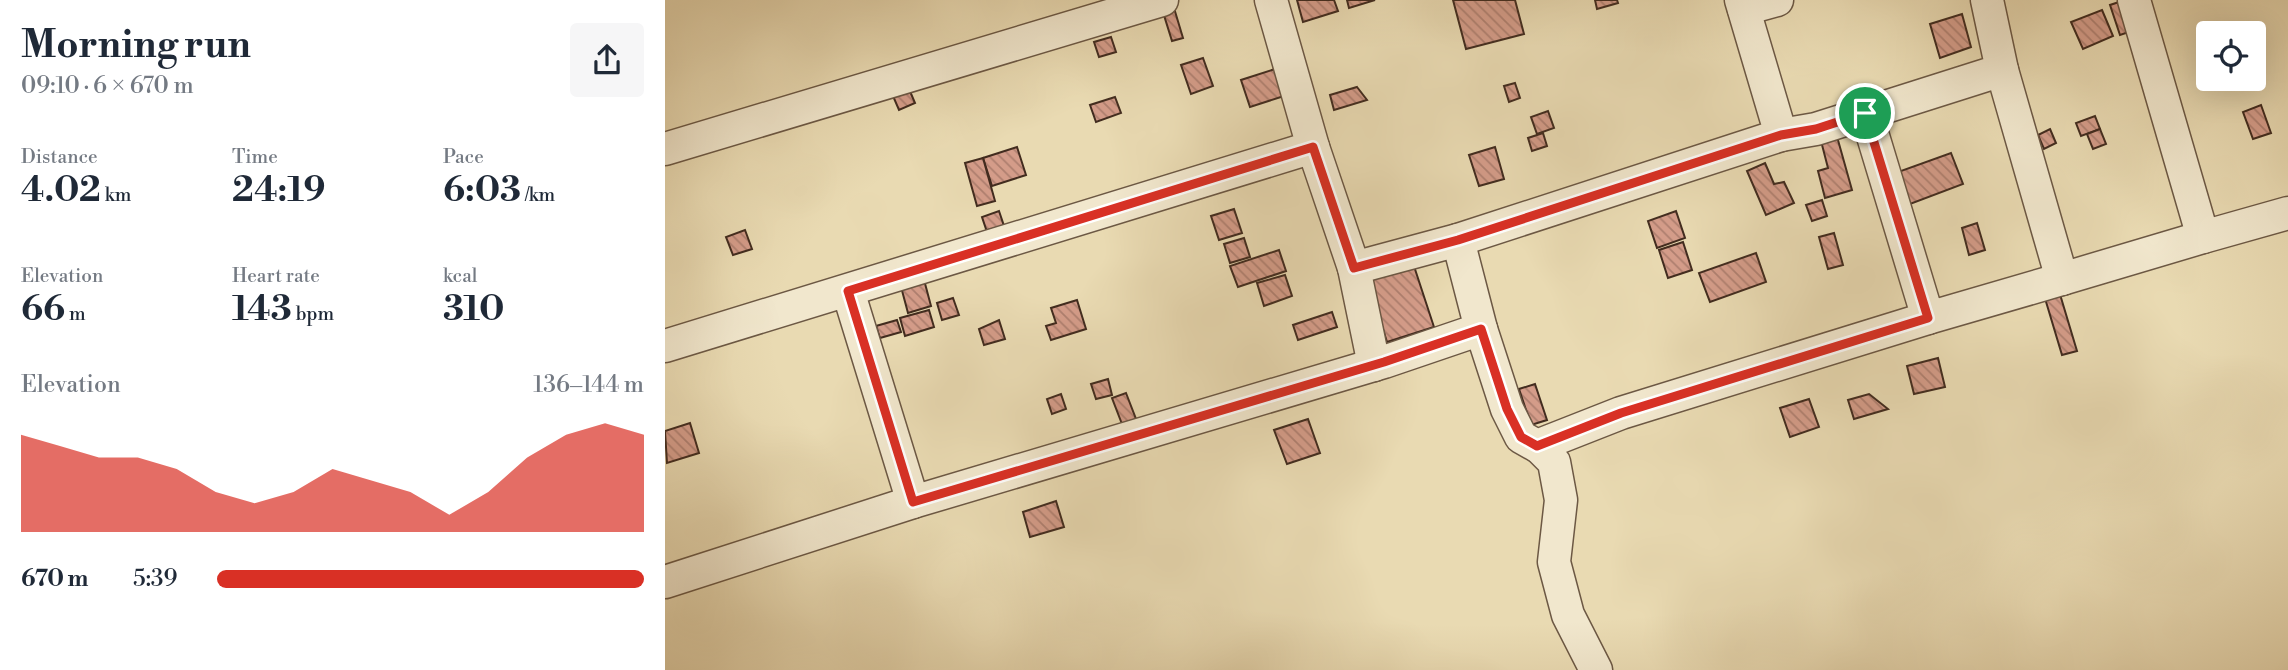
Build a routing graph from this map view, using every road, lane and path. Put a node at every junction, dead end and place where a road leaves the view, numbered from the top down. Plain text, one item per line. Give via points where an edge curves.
1 (1162, 0) edge
2 (1271, 0) edge
3 (1777, 0) edge
4 (1987, 0) edge
5 (2134, 0) edge
6 (1743, 5) edge
7 (2002, 70) junction
8 (1865, 113) junction
9 (1781, 135) junction
10 (1313, 147) junction
11 (665, 149) edge
12 (2288, 212) edge
13 (2203, 237) junction
14 (1458, 240) junction
15 (1354, 268) junction
16 (2062, 279) junction
17 (848, 291) junction
18 (1928, 318) junction
19 (1481, 329) junction
20 (665, 346) edge
21 (1374, 365) junction
22 (1537, 445) junction
23 (913, 502) junction
24 (665, 582) edge
25 (1595, 670) edge

1 - 11 street
2 - 10 street
3 - 6 street
4 - 7 street
5 - 13 street
6 - 9 street
7 - 8 street
7 - 16 street
8 - 9 street
8 - 18 street
9 - 14 street
10 - 15 street
10 - 17 street
12 - 13 street
13 - 16 street
14 - 15 street
14 - 19 street
15 - 21 street
16 - 18 street
17 - 20 street
17 - 23 street
18 - 22 street via 1621,413
19 - 21 street
19 - 22 street via 1511,418 1521,437
21 - 23 street
22 - 25 street via 1554,462 1562,500 1554,562 1568,615
23 - 24 street

